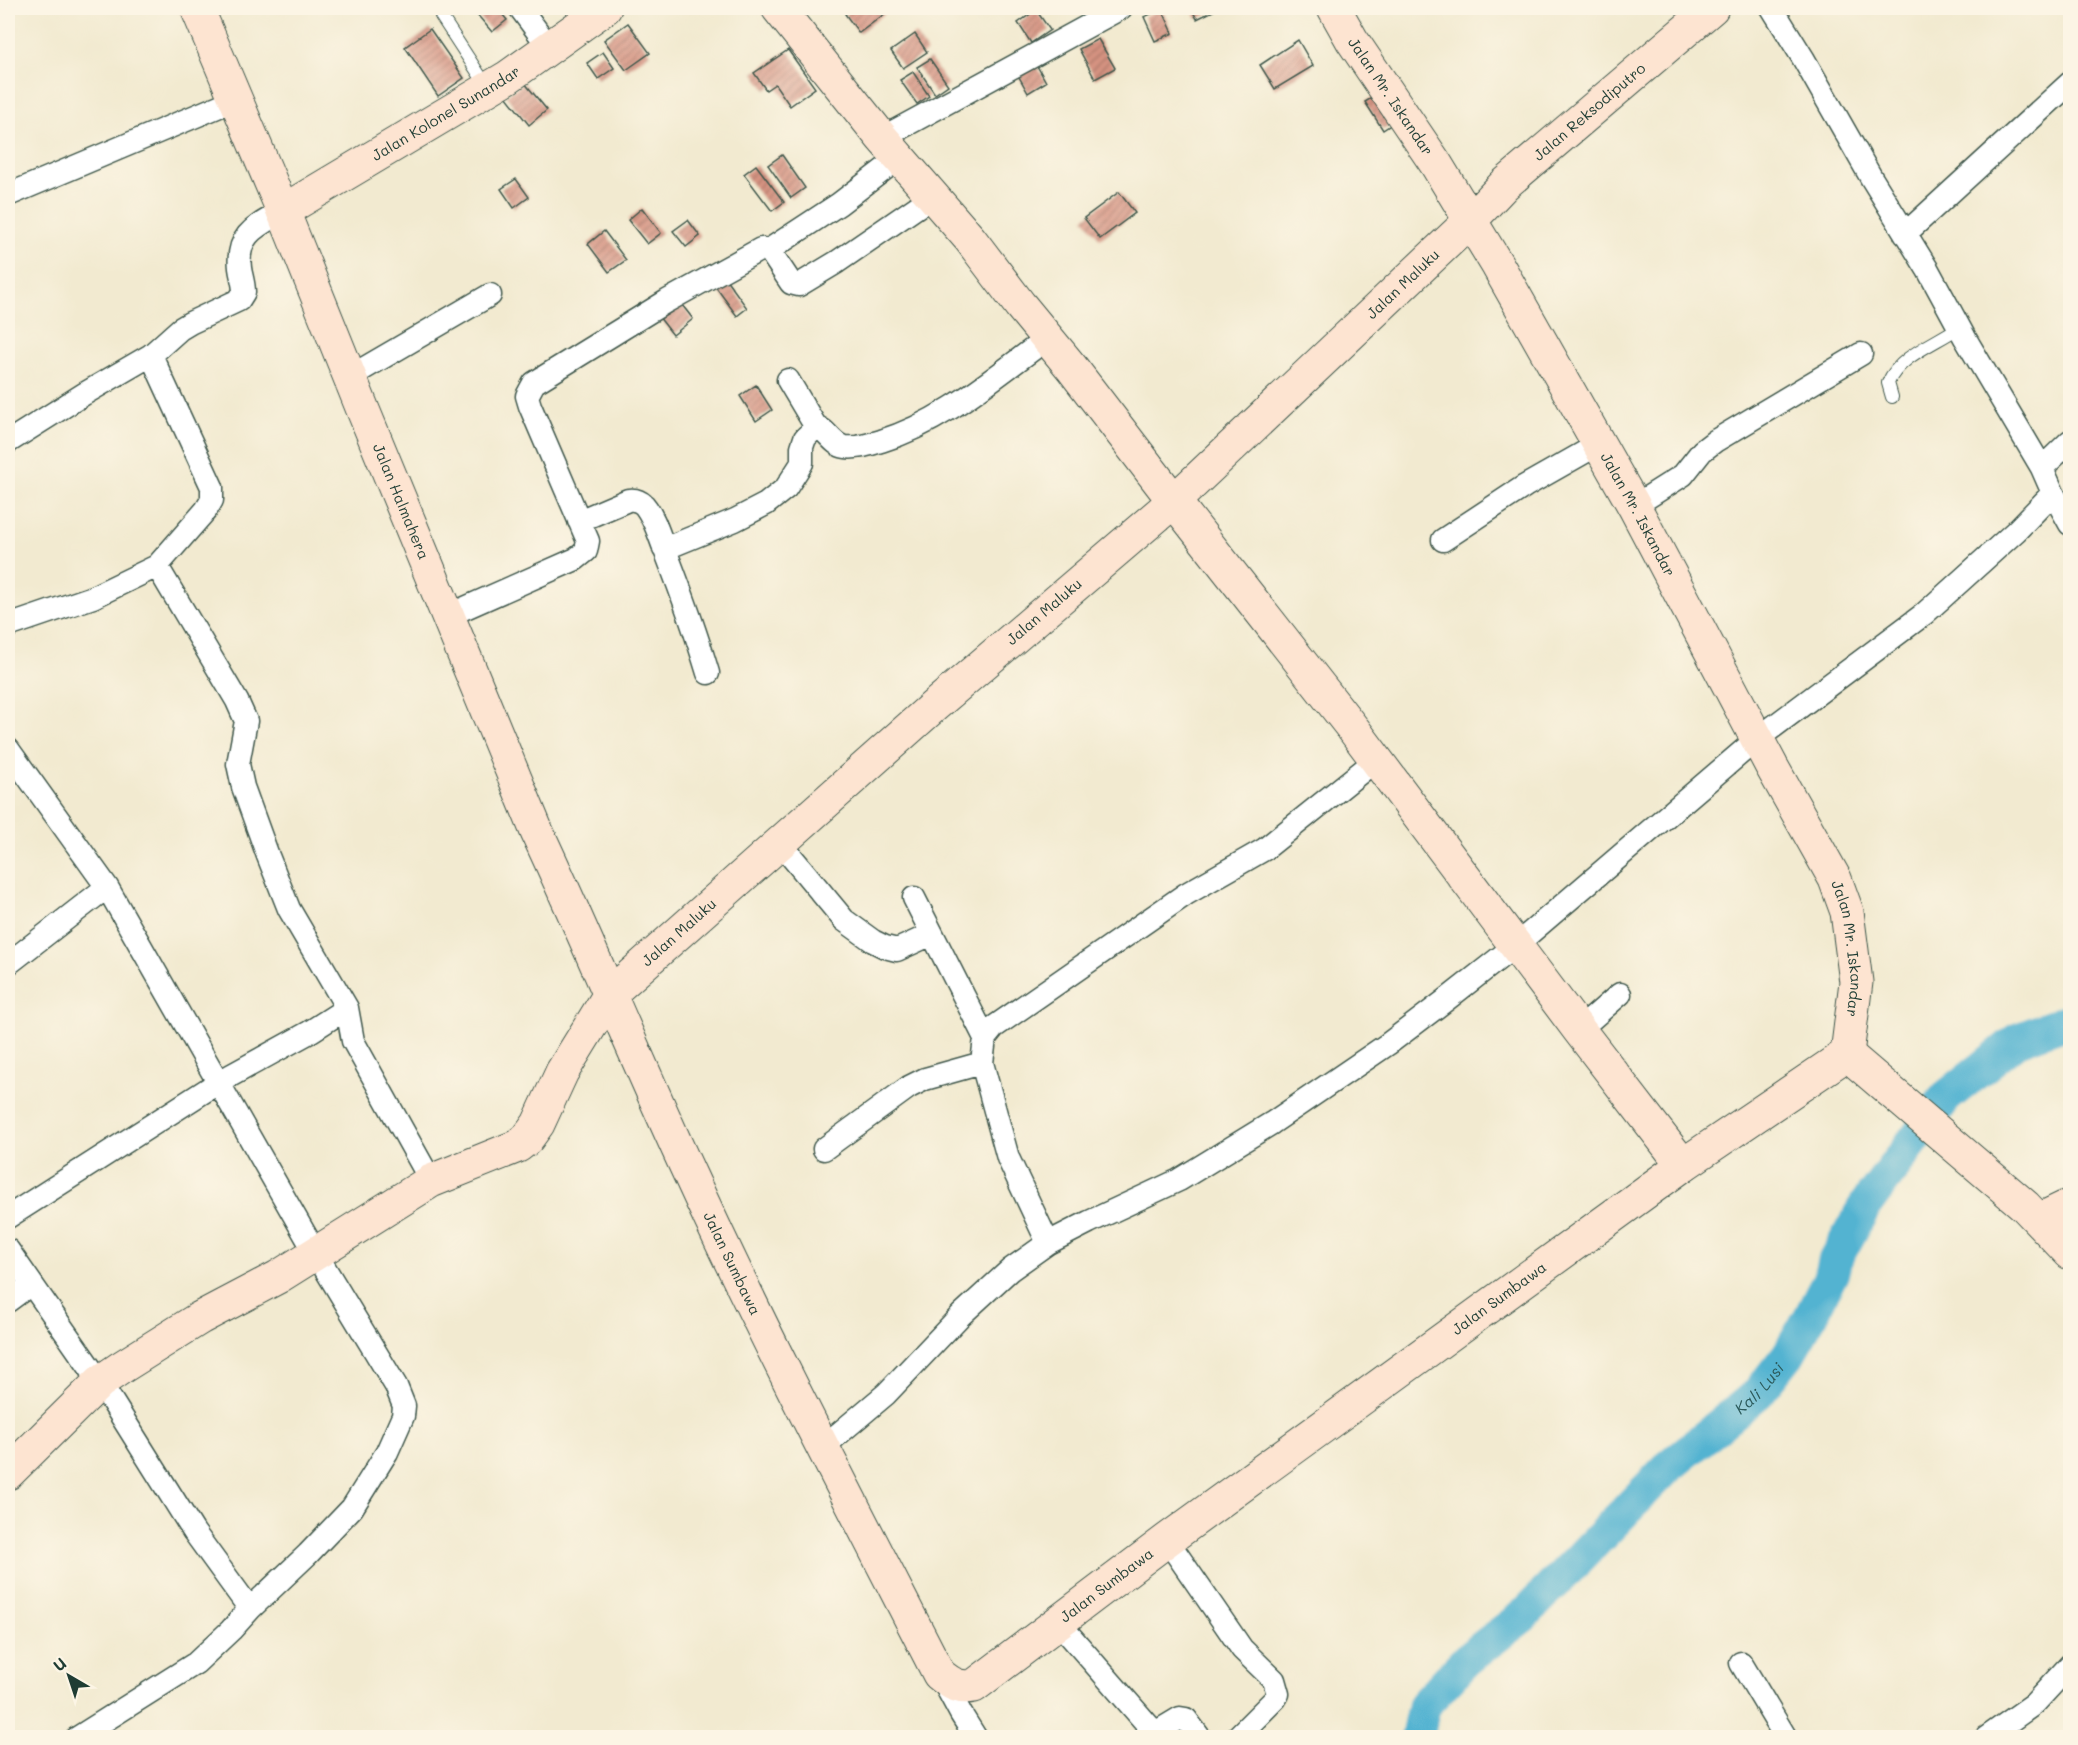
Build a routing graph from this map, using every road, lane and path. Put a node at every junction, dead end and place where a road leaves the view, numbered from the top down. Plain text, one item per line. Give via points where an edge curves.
1 (197, 8) edge
2 (520, 8) edge
3 (605, 8) edge
4 (778, 8) edge
5 (1121, 8) edge
6 (1334, 8) edge
7 (1712, 8) edge
8 (1772, 8) edge
9 (441, 16) dead end
10 (549, 47) junction
11 (2070, 83) edge
12 (489, 88) junction
13 (236, 99) junction
14 (891, 148) junction
15 (8, 195) edge
16 (933, 196) junction
17 (284, 211) junction
18 (1470, 221) junction
19 (1905, 234) junction
20 (769, 250) junction
21 (490, 295) dead end
22 (1959, 327) junction
23 (1048, 338) junction
24 (1861, 354) dead end
25 (151, 355) junction
26 (351, 376) junction
27 (788, 380) dead end
28 (1892, 397) dead end
29 (816, 427) junction
30 (2070, 441) edge
31 (8, 442) edge
32 (1599, 444) junction
33 (2042, 468) junction
34 (2054, 493) junction
35 (1174, 501) junction
36 (1634, 506) junction
37 (579, 521) junction
38 (2070, 524) edge
39 (1443, 540) dead end
40 (664, 549) junction
41 (157, 566) junction
42 (447, 616) junction
43 (8, 626) edge
44 (708, 673) dead end
45 (1757, 739) junction
46 (8, 749) edge
47 (1376, 760) junction
48 (781, 844) junction
49 (107, 887) junction
50 (914, 898) dead end
51 (932, 934) junction
52 (1516, 945) junction
53 (8, 964) edge
54 (610, 994) junction
55 (1620, 994) dead end
56 (347, 1008) junction
57 (1579, 1030) junction
58 (985, 1038) junction
59 (1847, 1054) junction
60 (982, 1063) junction
61 (219, 1082) junction
62 (824, 1149) dead end
63 (1683, 1165) junction
64 (431, 1181) junction
65 (2070, 1205) edge
66 (2032, 1213) junction
67 (8, 1217) edge
68 (1048, 1244) junction
69 (8, 1250) edge
70 (315, 1252) junction
71 (2070, 1253) edge
72 (31, 1284) junction
73 (8, 1301) edge
74 (100, 1382) junction
75 (823, 1447) junction
76 (8, 1473) edge
77 (1167, 1540) junction
78 (249, 1609) junction
79 (1058, 1622) junction
80 (1742, 1663) dead end
81 (2070, 1669) edge
82 (939, 1674) junction
83 (1156, 1735) edge
84 (1991, 1736) edge
85 (77, 1737) edge
86 (976, 1737) edge
87 (1200, 1737) edge
88 (1236, 1737) edge
89 (1786, 1737) edge

1 - 13 main road, Jalan Halmahera
2 - 10 street
3 - 10 main road, Jalan Kolonel Sunandar
4 - 14 main road
5 - 14 street
6 - 18 main road, Jalan Mr. Iskandar
7 - 18 main road, Jalan Reksodiputro via 1504,185
8 - 19 street
9 - 12 lane
10 - 12 main road, Jalan Kolonel Sunandar
11 - 19 street
12 - 17 main road, Jalan Kolonel Sunandar
13 - 15 street
13 - 17 main road, Jalan Halmahera
14 - 16 main road
14 - 20 street via 839,204
16 - 20 street via 799,285 791,283
16 - 23 main road
17 - 25 street via 246,235 239,264 244,292 239,300 190,322
17 - 26 main road, Jalan Halmahera
18 - 32 main road, Jalan Mr. Iskandar
18 - 35 main road, Jalan Maluku
19 - 22 street
20 - 37 street via 761,249 667,301 534,383 527,396 532,412
21 - 26 street
22 - 28 lane via 1905,360 1893,372 1888,383
22 - 33 street
23 - 29 street via 953,407 905,434 846,447
23 - 35 main road
24 - 36 street via 1715,441 1683,475
25 - 31 street
25 - 41 street via 212,487 212,500 206,510
26 - 42 main road, Jalan Halmahera
27 - 29 street
29 - 40 street via 804,438 802,463 786,488 735,520
30 - 33 street
32 - 36 main road, Jalan Mr. Iskandar
32 - 39 street via 1558,465
33 - 34 street
34 - 38 street
34 - 45 street via 1924,615
35 - 47 main road
35 - 48 main road, Jalan Maluku via 934,706
36 - 45 main road, Jalan Mr. Iskandar
37 - 40 street via 635,499 649,513
37 - 42 street via 588,541 582,556
40 - 44 street via 697,633
41 - 43 street via 93,597
41 - 56 street via 246,721 238,764 247,797 289,909
42 - 54 main road, Jalan Halmahera
45 - 52 street
45 - 59 main road, Jalan Mr. Iskandar via 1835,879 1846,912 1856,982
46 - 49 street
47 - 52 main road
47 - 58 street via 1265,849 1186,894 994,1027
48 - 51 street via 844,920 873,941 897,950
48 - 54 main road, Jalan Maluku
49 - 53 street
49 - 61 street
50 - 51 street
51 - 58 street
52 - 57 main road
52 - 68 street via 1388,1044 1272,1123 1179,1180
54 - 64 main road, Jalan Maluku via 527,1138 518,1146
54 - 75 main road, Jalan Sumbawa via 690,1176
55 - 57 street
56 - 61 street
56 - 64 street via 352,1041
57 - 63 main road
58 - 60 street
59 - 63 main road, Jalan Sumbawa
59 - 66 main road
60 - 62 street via 909,1087
60 - 68 street via 1008,1158
61 - 67 street
61 - 70 street
63 - 77 main road, Jalan Sumbawa
64 - 70 main road, Jalan Maluku
65 - 66 main road
66 - 71 main road
68 - 75 street via 1010,1270 886,1394
69 - 72 street
70 - 74 main road, Jalan Maluku via 278,1277 200,1318
70 - 78 street via 396,1386 404,1406 403,1416 387,1452 352,1508
72 - 73 street
72 - 74 street
74 - 76 main road, Jalan Maluku
74 - 78 street via 194,1532
75 - 82 main road, Jalan Sumbawa
77 - 79 main road, Jalan Sumbawa
77 - 88 street via 1242,1649 1278,1688 1275,1699
78 - 85 street via 196,1663
79 - 82 main road, Jalan Sumbawa via 974,1686 957,1687
79 - 83 street
80 - 89 street
81 - 84 street via 2034,1704
82 - 86 street
83 - 87 street via 1179,1718 1186,1719

